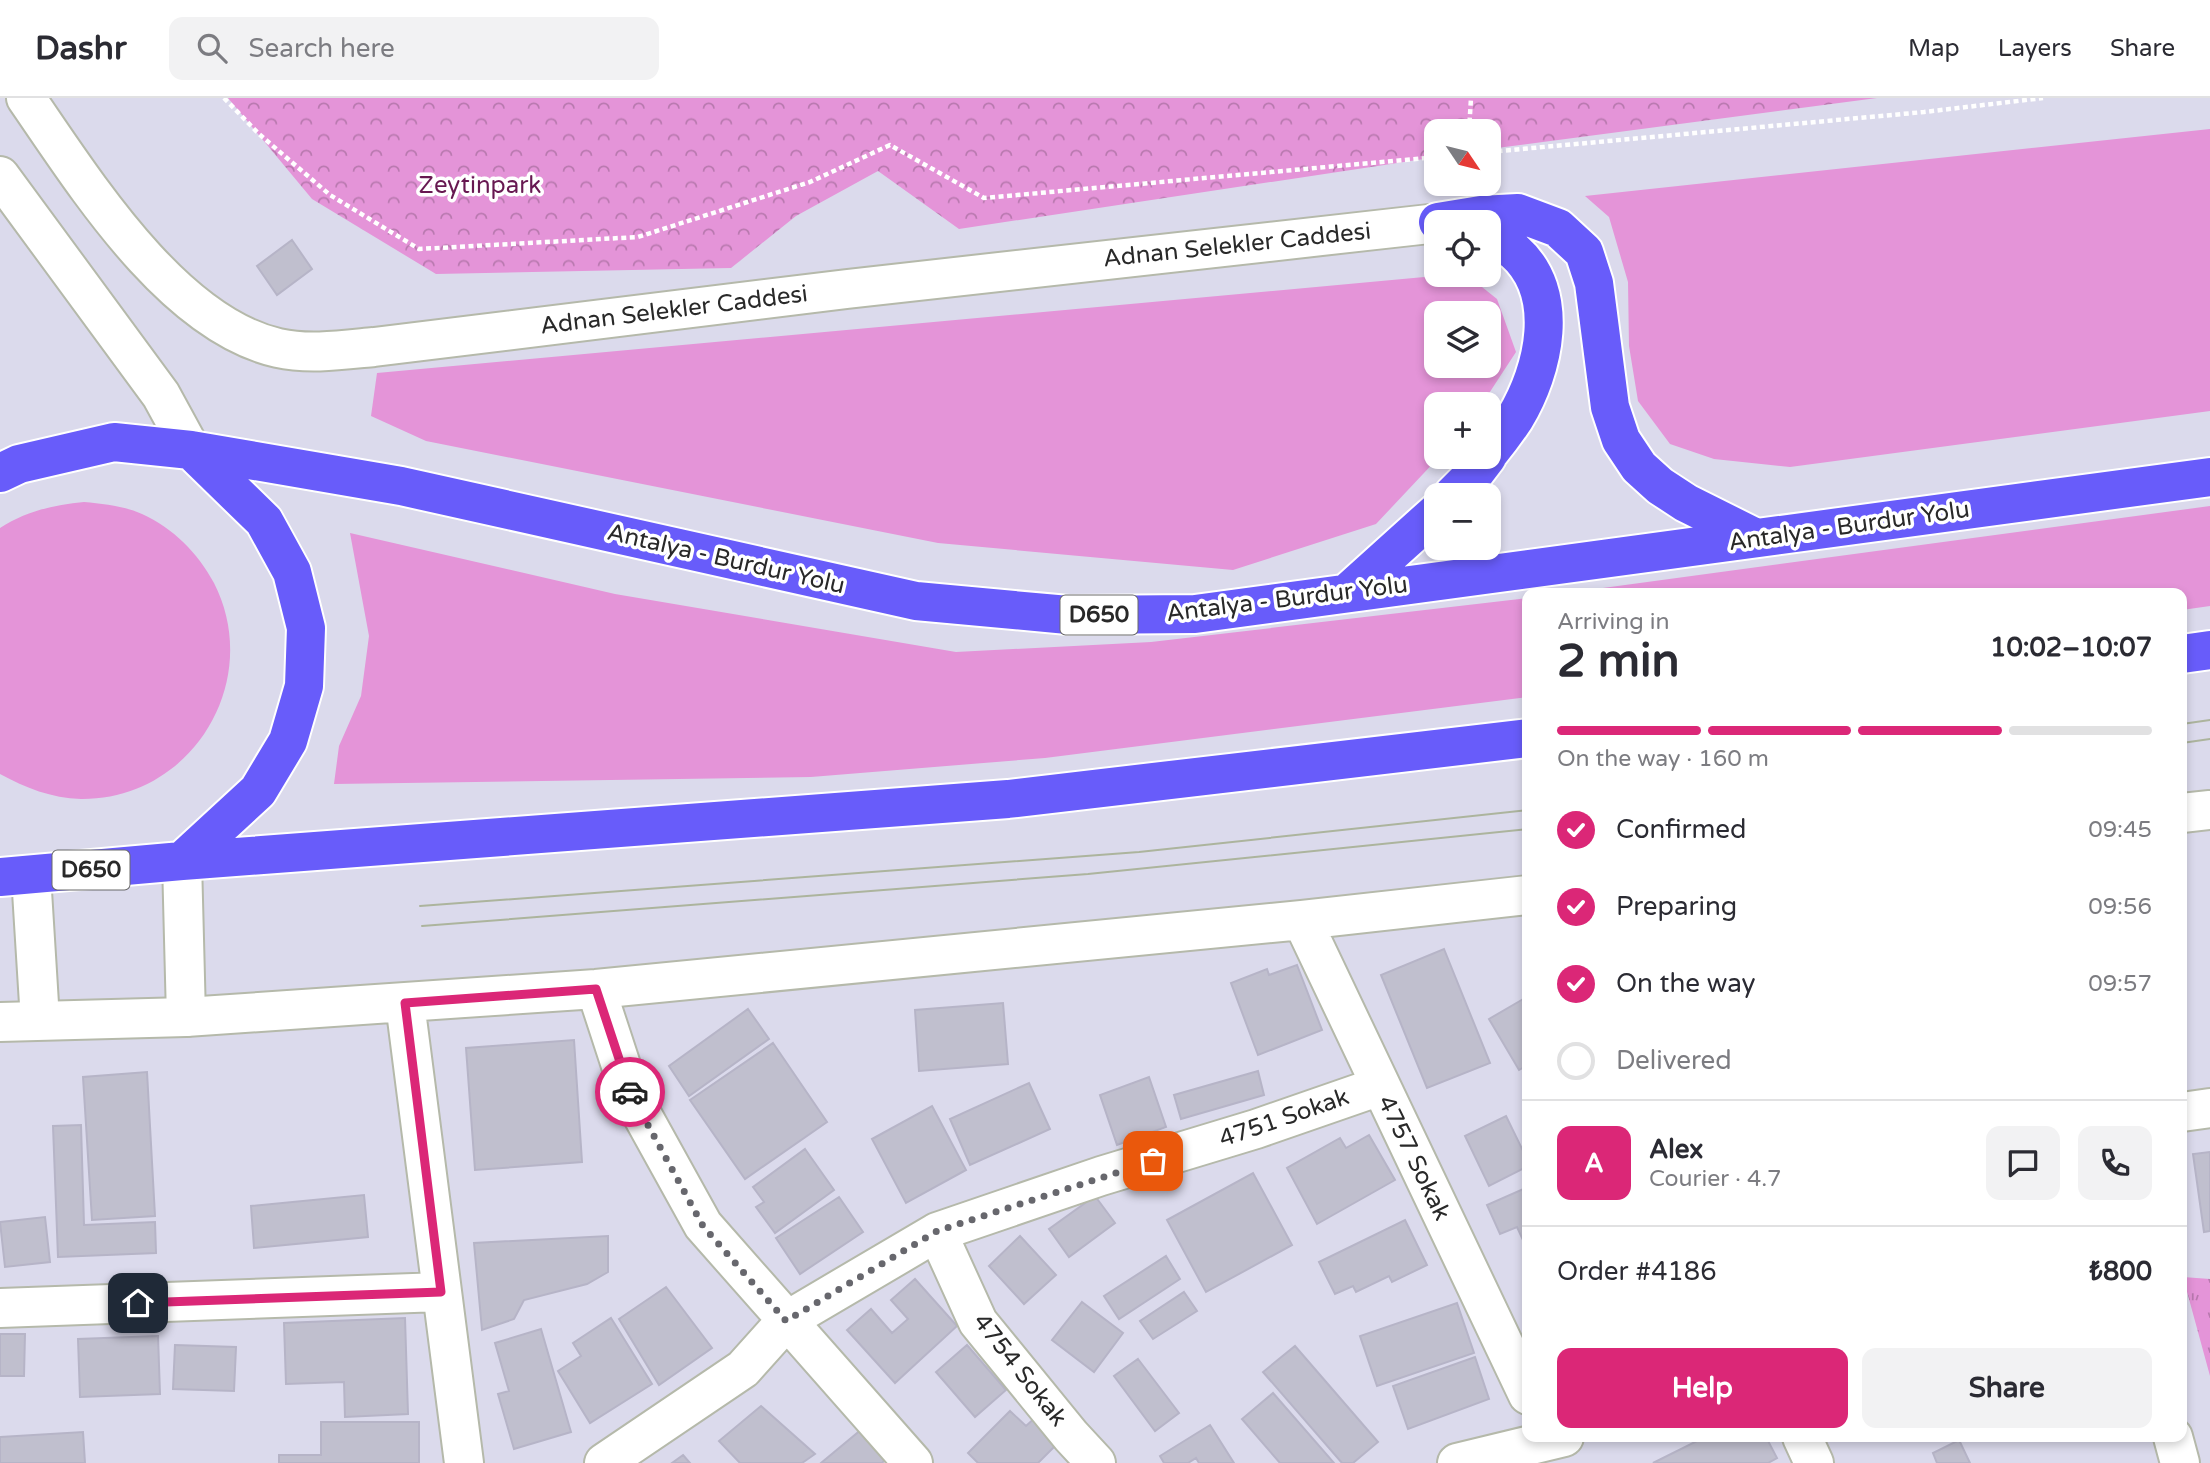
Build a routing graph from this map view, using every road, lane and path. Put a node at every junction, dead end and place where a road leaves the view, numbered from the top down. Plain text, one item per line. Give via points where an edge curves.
1 (26, 98) edge
2 (224, 98) edge
3 (1471, 98) edge
4 (2043, 98) edge
5 (1470, 119) edge
6 (1502, 151) edge
7 (1424, 158) edge
8 (0, 176) edge
9 (1501, 214) edge
10 (1424, 224) edge
11 (1501, 244) edge
12 (1501, 437) edge
13 (191, 450) junction
14 (1478, 469) edge
15 (0, 473) edge
16 (2210, 477) edge
17 (1465, 483) edge
18 (1424, 524) edge
19 (1756, 538) junction
20 (1347, 593) junction
21 (2210, 650) edge
22 (2187, 653) edge
23 (1522, 739) edge
24 (2210, 810) edge
25 (2187, 812) edge
26 (182, 861) junction
27 (10, 870) edge
28 (1522, 896) edge
29 (1302, 920) junction
30 (596, 989) junction
31 (405, 1003) junction
32 (186, 1017) junction
33 (40, 1020) junction
34 (0, 1022) edge
35 (1380, 1086) junction
36 (2210, 1108) edge
37 (2187, 1111) edge
38 (937, 1231) junction
39 (441, 1292) junction
40 (0, 1308) edge
41 (786, 1321) junction
42 (1522, 1382) edge
43 (1804, 1442) edge
44 (2174, 1442) edge
45 (1556, 1444) edge
46 (464, 1463) edge
47 (604, 1463) edge
48 (913, 1463) edge
49 (1096, 1463) edge
50 (1457, 1463) edge
51 (1814, 1463) edge
52 (2180, 1463) edge

1 - 10 street, Adnan Selekler Caddesi via 110,219 169,280 211,318 278,348 324,352 374,347
2 - 7 path via 258,134 330,195 419,249 638,237 810,183 890,145 984,198
3 - 5 path
4 - 6 path
8 - 13 street via 161,395
9 - 19 highway via 1518,213 1558,228 1584,253 1594,283 1609,407 1621,440 1639,467 1686,503
11 - 12 highway via 1513,250 1534,274 1543,304 1543,337 1534,380
13 - 15 highway, Antalya - Burdur Yolu / D650 via 114,442 19,464
13 - 20 highway, Antalya - Burdur Yolu / D650 via 401,486 916,601 1068,615 1195,614
13 - 26 highway via 264,521 292,572 306,628 304,686 288,741 258,790
14 - 17 highway
16 - 19 highway, Antalya - Burdur Yolu / D650
18 - 20 highway
19 - 20 highway, Antalya - Burdur Yolu / D650
21 - 22 highway
23 - 26 highway, D650 via 1008,799
24 - 25 street
26 - 27 highway, D650
26 - 32 street
27 - 33 street
28 - 29 street
29 - 30 street
29 - 35 street, 4757 Sokak
30 - 31 street
30 - 41 street via 630,1093 703,1226
31 - 32 street
31 - 39 street
32 - 33 street
33 - 34 street
35 - 38 street, 4751 Sokak
35 - 42 street, 4757 Sokak
36 - 37 street
38 - 41 street, 4751 Sokak
38 - 49 street, 4754 Sokak via 978,1322
39 - 40 street
39 - 46 street
41 - 47 street, 4751 Sokak via 743,1369
41 - 48 street
43 - 51 street
44 - 52 street
45 - 50 street

